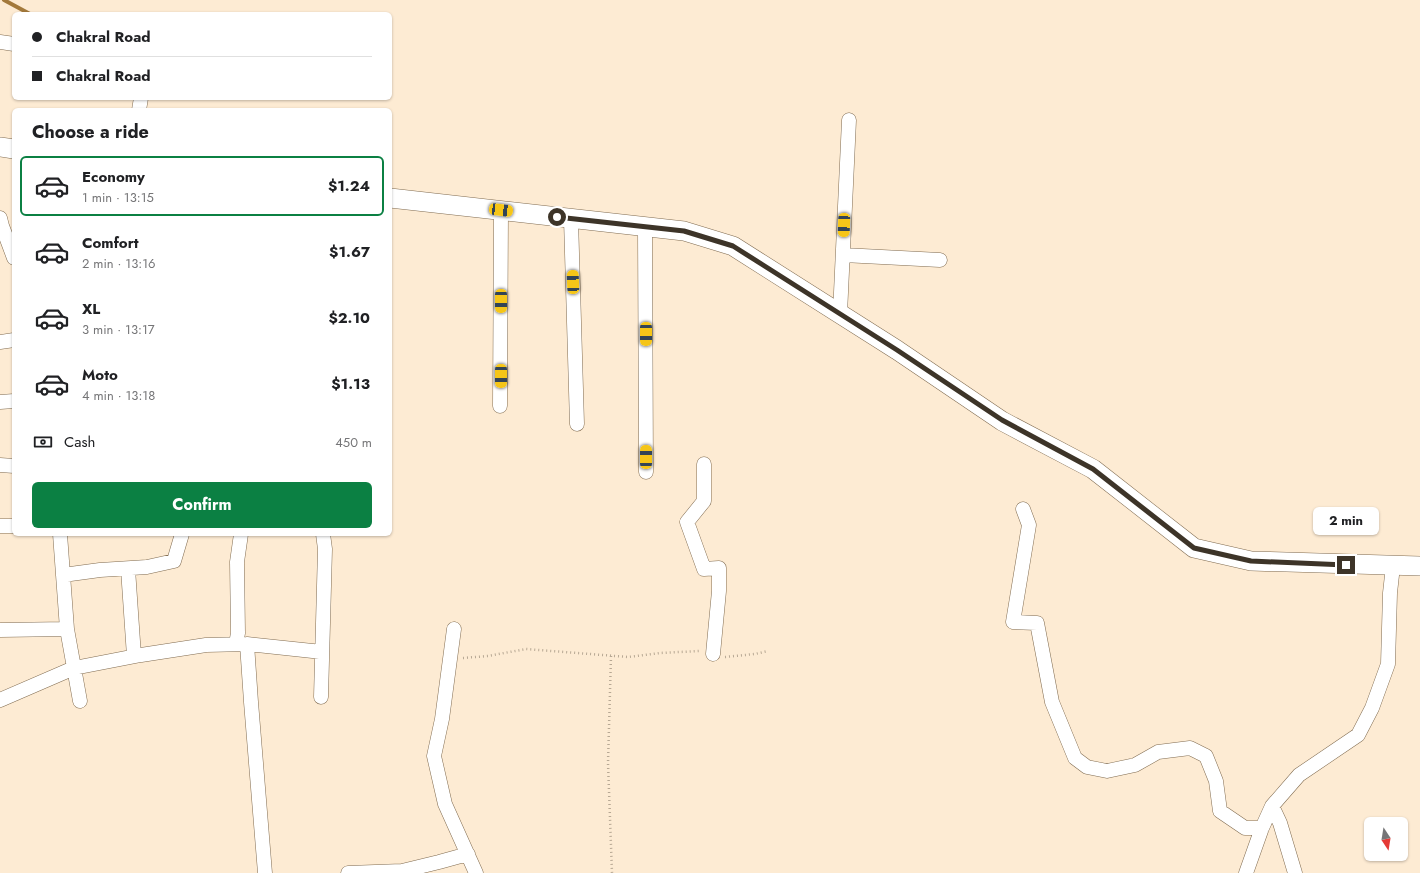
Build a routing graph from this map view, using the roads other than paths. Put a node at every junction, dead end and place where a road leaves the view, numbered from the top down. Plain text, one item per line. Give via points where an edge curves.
1 (0, 42) edge
2 (12, 44) edge
3 (849, 120) dead end
4 (0, 147) edge
5 (12, 149) edge
6 (392, 198) edge
7 (501, 210) junction
8 (571, 219) junction
9 (5, 224) edge
10 (645, 227) junction
11 (12, 250) edge
12 (843, 255) junction
13 (940, 260) dead end
14 (840, 314) junction
15 (12, 340) edge
16 (0, 342) edge
17 (12, 401) edge
18 (0, 402) edge
19 (500, 406) dead end
20 (577, 424) dead end
21 (704, 464) dead end
22 (0, 466) edge
23 (12, 466) edge
24 (646, 472) dead end
25 (1023, 509) dead end
26 (0, 526) edge
27 (12, 526) edge
28 (60, 536) edge
29 (181, 536) edge
30 (241, 536) edge
31 (323, 536) edge
32 (1394, 566) junction
33 (1420, 566) edge
34 (128, 569) junction
35 (63, 575) junction
36 (67, 629) junction
37 (454, 629) dead end
38 (0, 630) edge
39 (242, 644) junction
40 (322, 652) junction
41 (712, 654) road end
42 (134, 656) junction
43 (74, 668) junction
44 (321, 697) dead end
45 (0, 700) edge
46 (80, 701) dead end
47 (1272, 806) junction
48 (1262, 828) junction
49 (468, 854) junction
50 (265, 873) edge
51 (348, 873) edge
52 (476, 873) edge
53 (1246, 873) edge
54 (1295, 873) edge

1 - 2 street
3 - 12 street
4 - 5 street
6 - 7 street
7 - 8 street
7 - 19 street
8 - 10 street
8 - 20 street
9 - 11 street
10 - 14 street via 684,231 733,246
10 - 24 street
12 - 13 street
12 - 14 street
14 - 32 street via 1002,420 1093,469 1194,548 1251,561
15 - 16 street
17 - 18 street
21 - 41 street via 704,501 687,522 704,568 719,568
22 - 23 street
25 - 48 street via 1029,525 1013,622 1037,623 1052,702 1075,758 1087,767 1108,771 1135,765 1158,752 1190,748 1206,756 1216,781 1220,811 1245,828
26 - 27 street
28 - 35 street
29 - 34 street via 174,561
30 - 39 street via 237,562 238,633
31 - 40 street
32 - 33 street
32 - 47 street via 1390,593 1388,664 1372,708 1358,735 1299,775
34 - 35 street
34 - 42 street
35 - 36 street
36 - 38 street
36 - 43 street
37 - 49 street via 442,719 434,756 444,804
39 - 40 street
39 - 42 street
39 - 50 street via 250,702
40 - 44 street
42 - 43 street
43 - 45 street
43 - 46 street
47 - 48 street
47 - 54 street via 1280,823
48 - 53 street
49 - 51 street via 402,871
49 - 52 street

